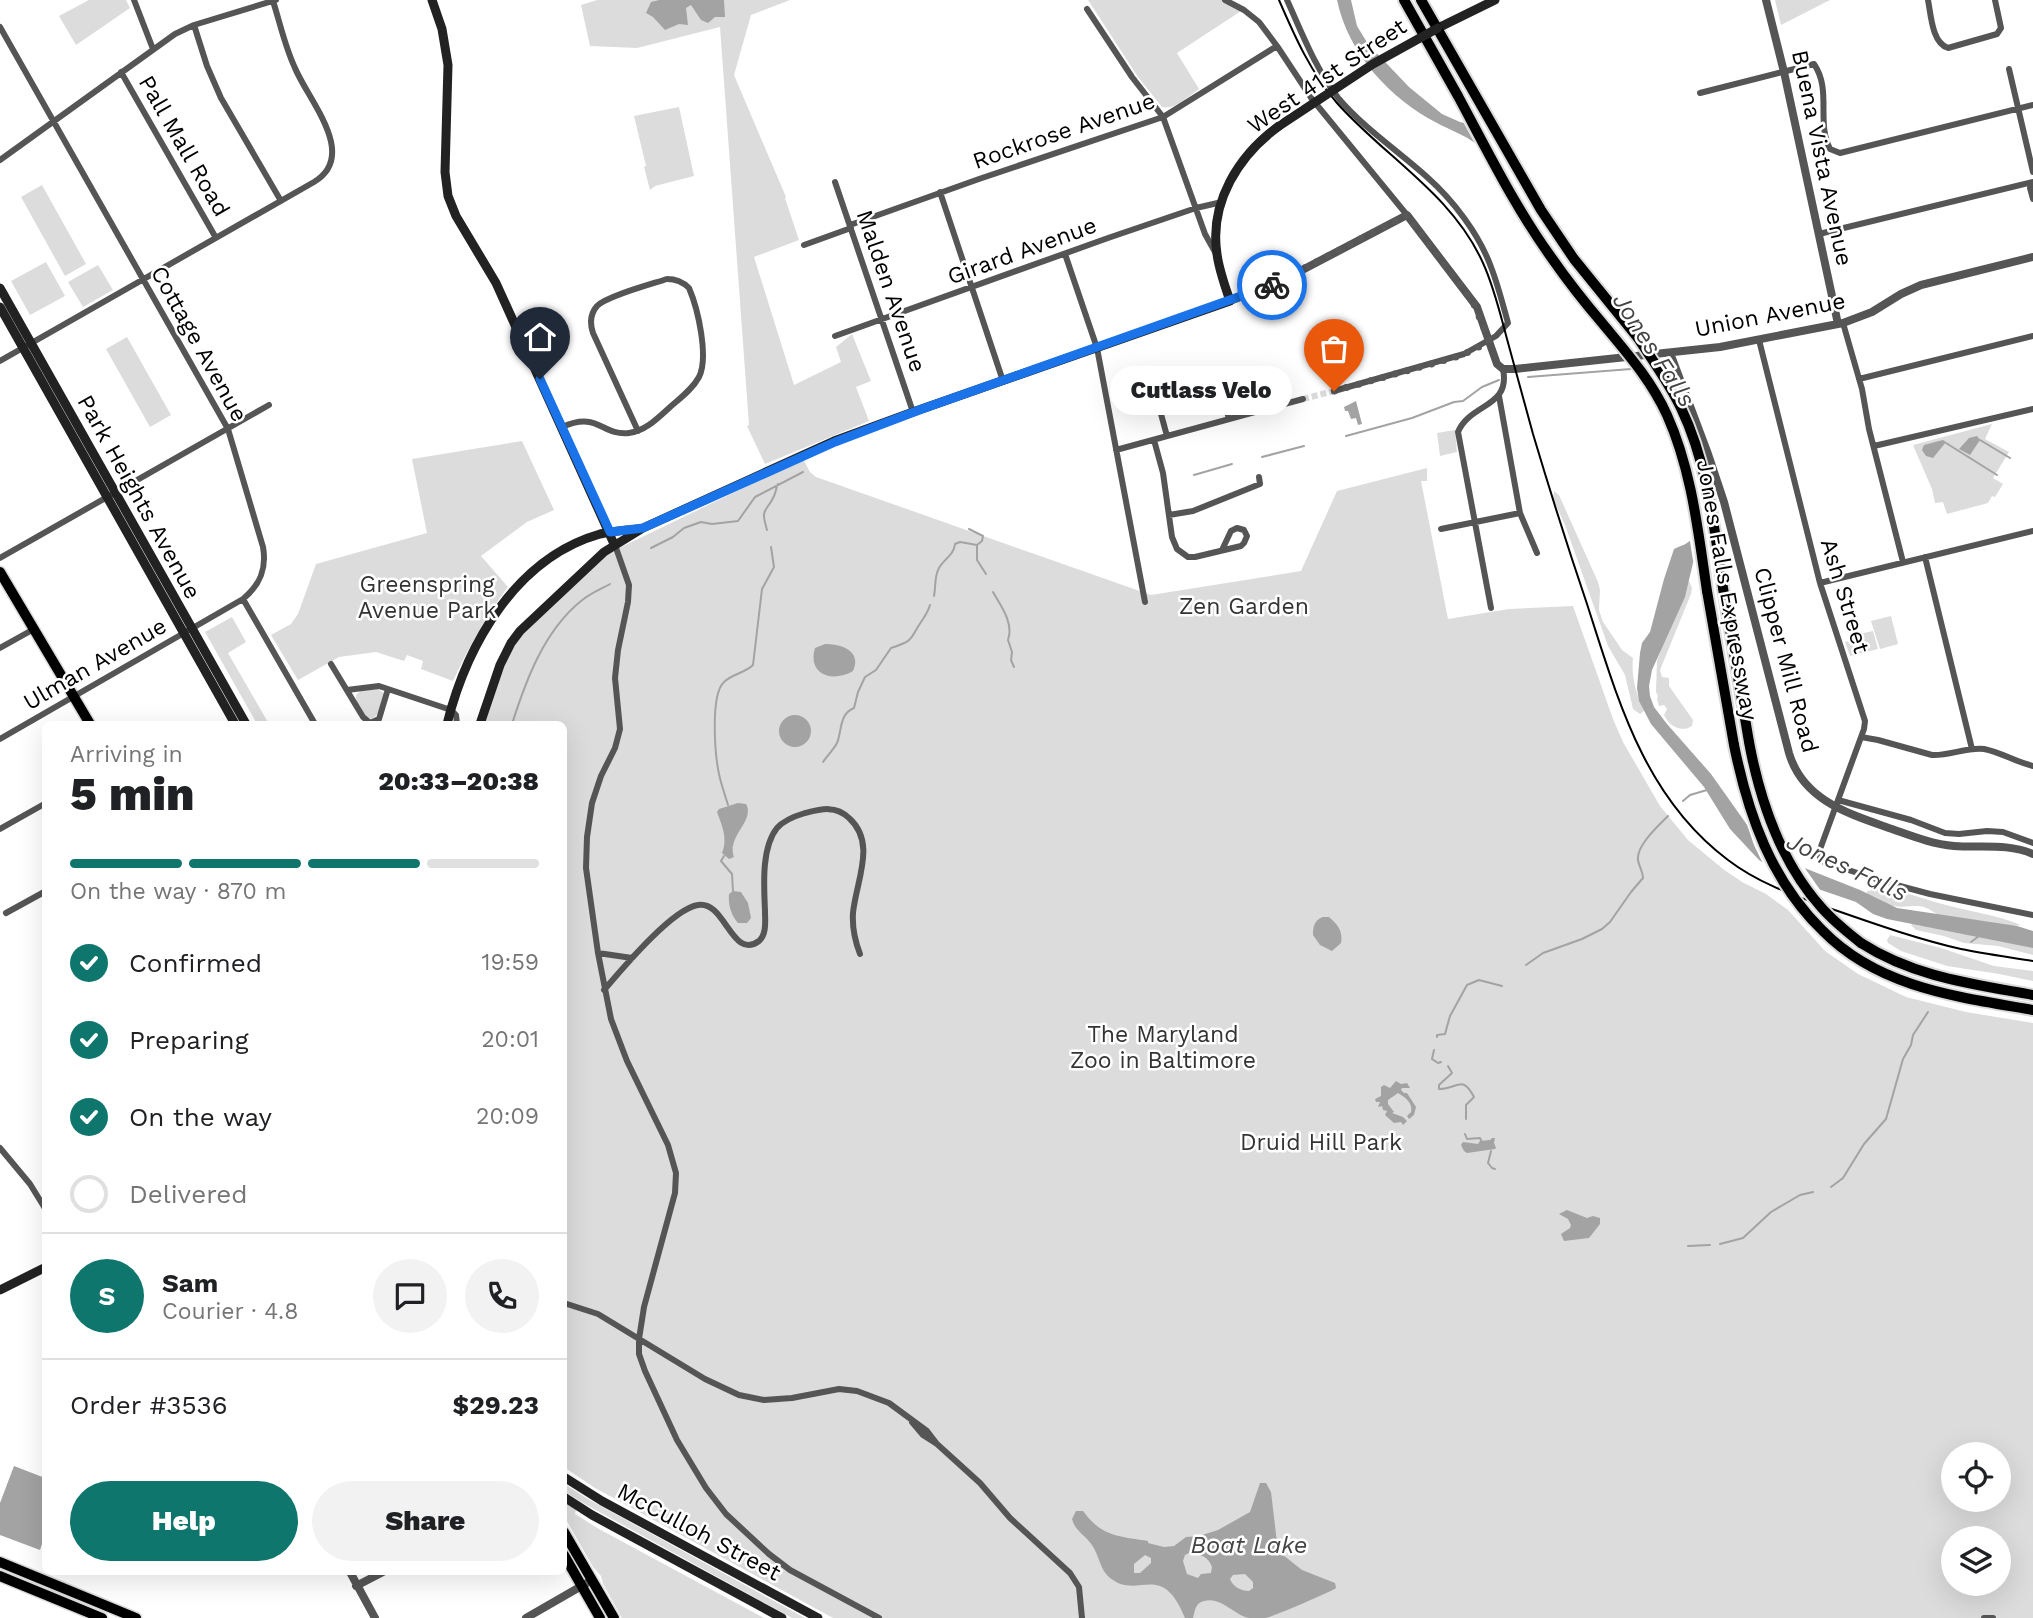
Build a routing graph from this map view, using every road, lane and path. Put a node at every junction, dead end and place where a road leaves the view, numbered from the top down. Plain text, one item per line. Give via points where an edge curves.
1 (134, 0) edge
2 (275, 0) edge
3 (432, 0) edge
4 (1225, 0) edge
5 (1287, 0) edge
6 (1404, 0) edge
7 (1421, 0) edge
8 (1495, 0) edge
9 (1766, 0) edge
10 (1928, 0) edge
11 (1995, 0) edge
12 (1087, 9) dead end
13 (194, 25) junction
14 (0, 27) edge
15 (1277, 46) junction
16 (153, 49) junction
17 (2009, 69) dead end
18 (121, 72) junction
19 (1784, 72) junction
20 (1700, 93) dead end
21 (2033, 106) edge
22 (2019, 109) junction
23 (1163, 117) junction
24 (53, 121) junction
25 (0, 160) edge
26 (2033, 172) edge
27 (835, 182) dead end
28 (2033, 183) edge
29 (940, 192) junction
30 (2033, 200) edge
31 (281, 201) junction
32 (1222, 202) junction
33 (1196, 208) junction
34 (1407, 215) junction
35 (850, 227) junction
36 (1819, 234) junction
37 (216, 238) junction
38 (804, 245) dead end
39 (1216, 253) junction
40 (1065, 254) junction
41 (2033, 257) edge
42 (143, 280) junction
43 (972, 287) junction
44 (0, 289) edge
45 (1230, 301) junction
46 (0, 307) edge
47 (882, 319) junction
48 (1840, 323) junction
49 (835, 336) dead end
50 (2033, 336) edge
51 (1489, 340) junction
52 (1759, 340) junction
53 (27, 346) junction
54 (1097, 348) junction
55 (1670, 353) junction
56 (0, 361) edge
57 (1504, 376) junction
58 (1859, 379) junction
59 (1003, 381) junction
60 (1220, 385) dead end
61 (1334, 391) tunnel mouth
62 (1499, 396) junction
63 (1303, 399) tunnel mouth
64 (1158, 403) dead end
65 (269, 405) dead end
66 (2033, 409) edge
67 (913, 412) junction
68 (1229, 419) junction
69 (562, 427) junction
70 (228, 429) junction
71 (638, 431) junction
72 (1167, 436) junction
73 (1154, 440) junction
74 (1874, 446) junction
75 (1116, 450) junction
76 (1259, 477) dead end
77 (111, 495) junction
78 (1520, 513) junction
79 (1170, 515) junction
80 (1475, 522) junction
81 (643, 528) junction
82 (1441, 529) dead end
83 (2033, 531) edge
84 (610, 532) junction
85 (614, 544) junction
86 (1222, 550) dead end
87 (1537, 553) dead end
88 (1925, 557) junction
89 (0, 558) edge
90 (1903, 562) junction
91 (0, 572) edge
92 (1820, 583) junction
93 (243, 598) junction
94 (1145, 602) dead end
95 (1491, 608) dead end
96 (34, 629) junction
97 (188, 630) junction
98 (0, 648) edge
99 (331, 664) dead end
100 (388, 689) junction
101 (347, 690) junction
102 (74, 696) junction
103 (451, 710) junction
104 (88, 721) edge
105 (234, 721) edge
106 (244, 721) edge
107 (313, 721) edge
108 (368, 721) edge
109 (376, 721) edge
110 (448, 721) edge
111 (457, 721) edge
112 (481, 721) edge
113 (1861, 737) junction
114 (0, 738) edge
115 (1972, 750) junction
116 (2033, 766) edge
117 (1837, 804) junction
118 (42, 805) edge
119 (0, 829) edge
120 (2033, 843) edge
121 (2033, 854) edge
122 (42, 893) edge
123 (6, 914) dead end
124 (2033, 915) edge
125 (598, 953) junction
126 (860, 954) dead end
127 (632, 958) junction
128 (604, 989) junction
129 (2033, 995) edge
130 (2033, 1010) edge
131 (0, 1148) edge
132 (42, 1204) edge
133 (42, 1268) edge
134 (0, 1290) edge
135 (567, 1304) edge
136 (639, 1339) junction
137 (567, 1479) edge
138 (567, 1499) edge
139 (567, 1537) edge
140 (567, 1560) edge
141 (0, 1562) edge
142 (351, 1575) edge
143 (377, 1575) edge
144 (0, 1576) edge
145 (592, 1580) junction
146 (356, 1586) junction
147 (581, 1586) junction
148 (102, 1618) edge
149 (136, 1618) edge
150 (375, 1618) edge
151 (526, 1618) edge
152 (600, 1618) edge
153 (614, 1618) edge
154 (782, 1618) edge
155 (818, 1618) edge
156 (879, 1618) edge
157 (1082, 1618) edge
158 (1984, 1618) edge
159 (1993, 1618) edge

1 - 16 street, Pall Mall Road
2 - 13 street
2 - 31 street via 294,67 329,134 332,157 321,179
3 - 69 main road via 446,51 448,196 496,283
4 - 15 street via 1252,16
5 - 51 street via 1337,95 1441,190 1481,244 1508,323
6 - 130 highway, Jones Falls Expressway, bridge via 1525,219 1648,381 1674,433 1688,477 1734,745 1752,816 1789,890 1805,912 1860,961 1941,993
7 - 129 highway, Jones Falls Expressway, bridge via 1541,210 1579,266 1638,338 1681,409 1702,466 1749,741 1766,813 1806,888 1861,943 1891,960 1926,974
8 - 32 main road, West 41st Street, bridge via 1399,48 1266,136 1232,176
9 - 19 street, Buena Vista Avenue
10 - 11 street via 1938,42 1948,48 1997,34 2001,28
12 - 23 street
13 - 16 street
13 - 31 street via 221,98
14 - 24 street, Cottage Avenue
15 - 23 street, Rockrose Avenue
15 - 34 street via 1312,99
16 - 18 street
17 - 22 street
18 - 24 street
18 - 37 street, Pall Mall Road
19 - 20 street
19 - 22 street via 1814,64 1817,68 1822,126 1830,149 1840,153
19 - 36 street, Buena Vista Avenue
21 - 22 street
22 - 26 street
23 - 29 street, Rockrose Avenue
23 - 33 street
24 - 25 street
24 - 42 street, Cottage Avenue
27 - 35 street, Malden Avenue
28 - 30 street
28 - 36 street
29 - 35 street, Rockrose Avenue
29 - 43 street
31 - 37 street
32 - 33 street, Girard Avenue
32 - 39 main road, West 41st Street
33 - 39 street
33 - 40 street, Girard Avenue
34 - 45 street via 1287,278
34 - 51 street via 1473,302
35 - 38 street, Rockrose Avenue
35 - 47 street, Malden Avenue
36 - 48 street, Buena Vista Avenue
37 - 42 street
39 - 45 main road, West 41st Street
40 - 43 street, Girard Avenue
40 - 54 street
41 - 48 street, Union Avenue via 1921,285 1872,312
42 - 53 street
42 - 70 street, Cottage Avenue
43 - 47 street, Girard Avenue
43 - 59 street
44 - 53 main road, Park Heights Avenue
45 - 54 main road
46 - 53 main road, Park Heights Avenue
47 - 49 street, Girard Avenue
47 - 67 street, Malden Avenue
48 - 52 street, Union Avenue
48 - 58 street, Buena Vista Avenue
50 - 58 street
51 - 57 street
51 - 61 street via 1453,358
52 - 55 street, Union Avenue
52 - 92 street, Ash Street
53 - 56 street
53 - 77 main road, Park Heights Avenue
54 - 59 main road
54 - 75 street
55 - 57 street, Union Avenue, bridge
55 - 117 street, Clipper Mill Road via 1724,502 1790,757 1798,775 1820,799
57 - 62 street
58 - 74 street, Buena Vista Avenue
59 - 67 main road
60 - 68 street
62 - 78 street
62 - 80 street via 1477,410 1458,432
63 - 68 street
64 - 72 street
65 - 70 street
66 - 74 street
67 - 81 main road via 798,457
68 - 72 street
69 - 71 street via 585,422 619,433
69 - 84 main road
70 - 77 street
70 - 93 street, Cottage Avenue via 265,564 260,579
71 - 71 street via 590,321 599,304 667,279 679,281 691,293 703,365 688,391
72 - 73 street
73 - 75 street
73 - 79 street
74 - 90 street, Buena Vista Avenue
75 - 94 street
76 - 79 street via 1260,484 1188,513
77 - 89 street
77 - 97 main road, Park Heights Avenue
78 - 80 street
78 - 87 street
79 - 86 street via 1174,544 1182,554 1195,557
80 - 82 street
80 - 95 street
81 - 84 main road
81 - 85 main road
83 - 88 street
84 - 85 main road
84 - 103 main road via 554,555 514,589 477,646
85 - 112 main road via 516,637 499,665
85 - 125 street via 629,593 615,678 619,738 596,788 587,836 586,867
88 - 90 street
88 - 115 street
90 - 92 street
91 - 96 main road
92 - 113 street, Ash Street via 1864,717
93 - 97 street, Ulman Avenue
93 - 107 street
96 - 98 street
96 - 102 main road
97 - 102 street, Ulman Avenue
97 - 105 main road, Park Heights Avenue
97 - 106 main road, Park Heights Avenue
99 - 101 street
100 - 101 street via 374,685
100 - 103 street
100 - 109 street
101 - 108 street
102 - 104 main road
102 - 114 street, Ulman Avenue
103 - 110 main road
103 - 111 street
113 - 115 street via 1932,755
113 - 117 street, Ash Street
115 - 116 street via 1986,750
117 - 120 street via 1911,820 1945,833 2003,832
117 - 121 street, Clipper Mill Road via 1936,844 2010,847
117 - 124 street, Ash Street via 1819,852 1824,862 1930,894
118 - 119 street
122 - 123 street
125 - 127 street
125 - 128 street
126 - 127 street via 853,915 863,840 845,814 820,809 791,817 774,834 765,867 765,923 759,940 742,943 710,906 698,905 674,919
127 - 128 street
128 - 136 street via 620,1046 668,1145 676,1173
131 - 132 street
133 - 134 main road
135 - 136 street via 598,1314
136 - 156 street via 645,1371 677,1440 726,1514 779,1562
136 - 157 street via 705,1379 750,1399 847,1390 880,1398 896,1408 1070,1573 1079,1587
137 - 155 main road, McCulloh Street
138 - 154 main road
139 - 145 main road
140 - 147 main road
141 - 149 main road
142 - 146 street
143 - 146 street
144 - 148 main road
145 - 147 street
145 - 153 main road
146 - 150 street
147 - 151 street
147 - 152 main road
158 - 159 street

